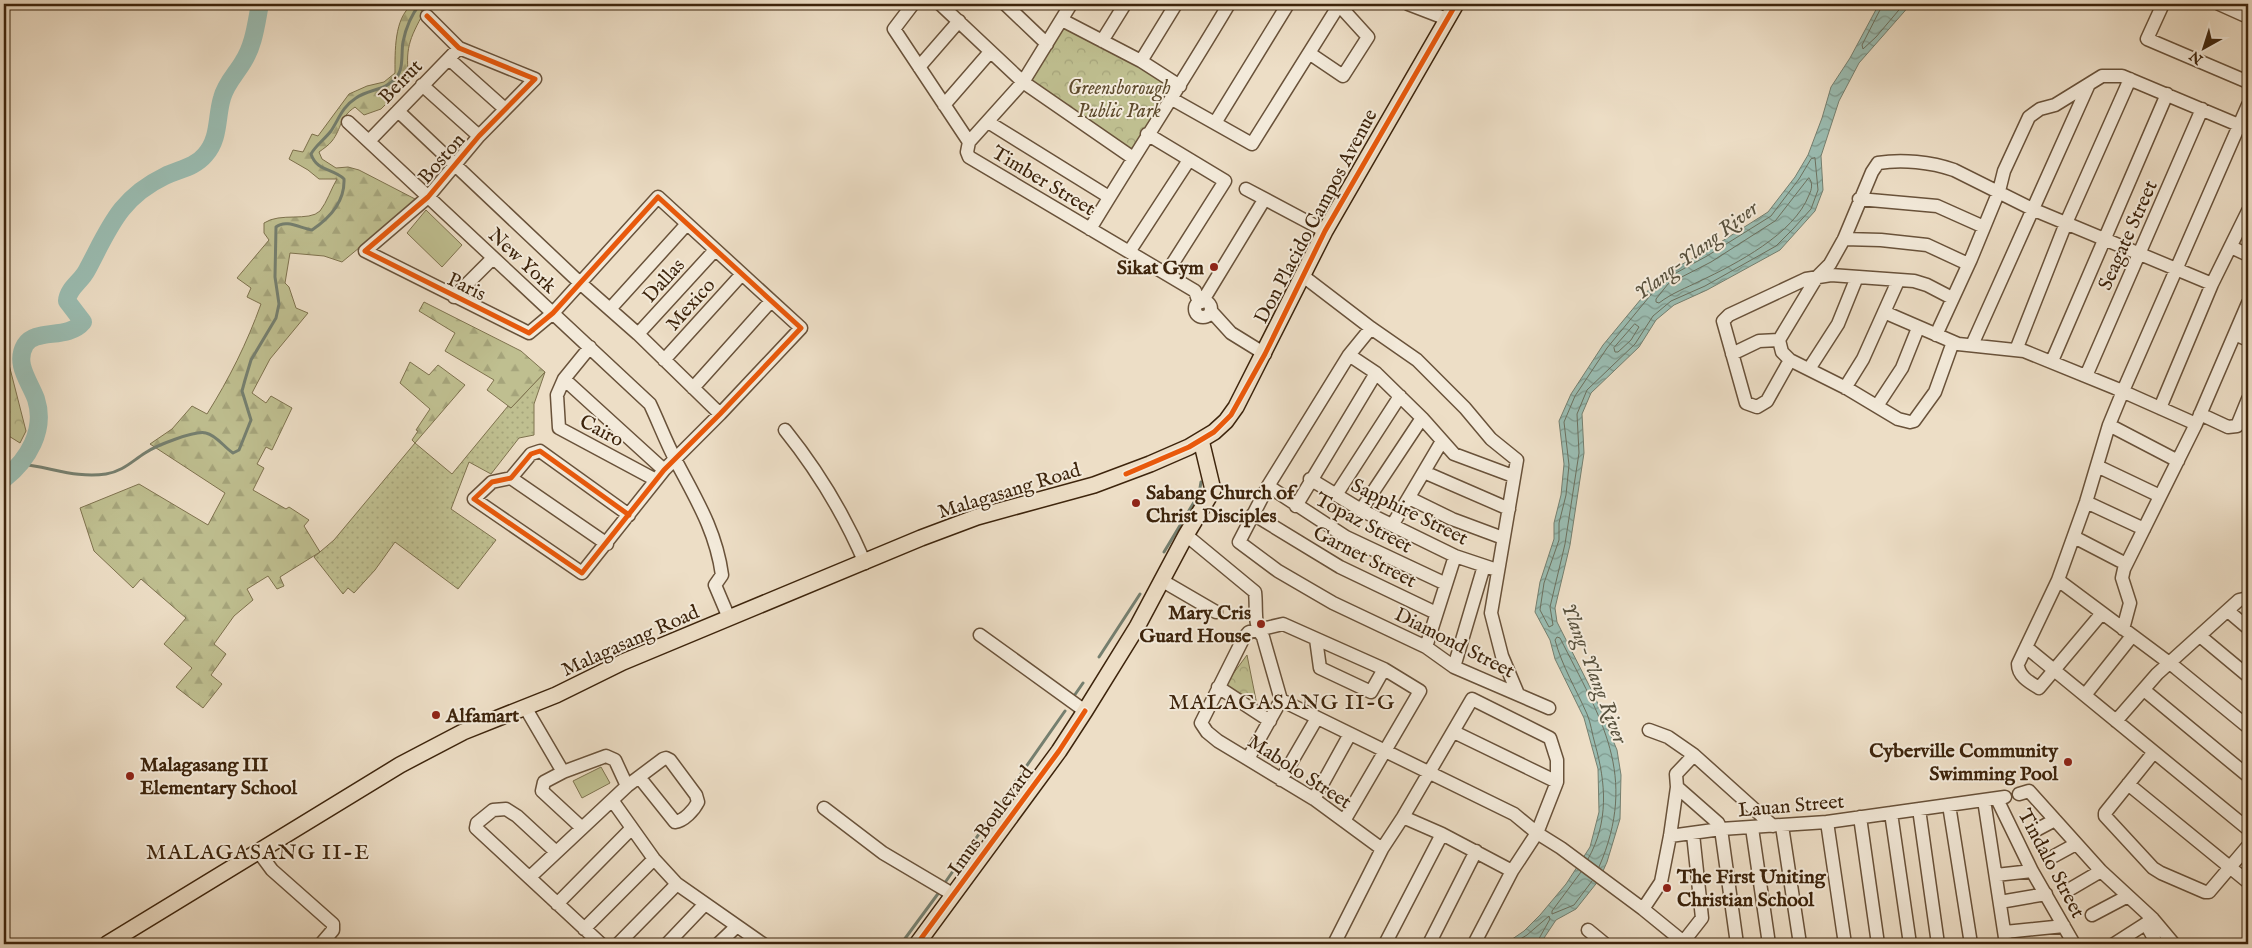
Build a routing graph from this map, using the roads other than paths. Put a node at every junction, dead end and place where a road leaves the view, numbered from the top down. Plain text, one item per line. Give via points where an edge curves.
1 (914, 4) edge
2 (940, 4) edge
3 (1006, 4) edge
4 (1071, 4) edge
5 (1125, 4) edge
6 (1176, 4) edge
7 (1229, 4) edge
8 (1288, 4) edge
9 (1338, 4) edge
10 (1408, 4) edge
11 (1456, 4) edge
12 (2163, 4) edge
13 (2220, 4) edge
14 (427, 16) dead end
15 (2248, 16) edge
16 (1447, 19) junction
17 (1062, 20) junction
18 (959, 21) junction
19 (1102, 41) junction
20 (1047, 44) junction
21 (458, 48) junction
22 (990, 52) junction
23 (1309, 53) junction
24 (449, 59) junction
25 (1141, 61) junction
26 (919, 68) junction
27 (2130, 79) junction
28 (1023, 82) junction
29 (2248, 82) edge
30 (2088, 84) junction
31 (422, 85) junction
32 (1180, 86) junction
33 (2167, 94) junction
34 (1172, 99) junction
35 (944, 105) junction
36 (2248, 105) edge
37 (505, 109) junction
38 (2202, 109) junction
39 (398, 111) junction
40 (348, 122) dead end
41 (988, 122) junction
42 (1215, 123) junction
43 (2244, 127) edge
44 (1147, 134) junction
45 (480, 136) junction
46 (369, 141) junction
47 (969, 142) junction
48 (1132, 158) junction
49 (1189, 160) junction
50 (455, 163) junction
51 (1246, 189) dead end
52 (1999, 191) junction
53 (428, 197) junction
54 (1109, 197) junction
55 (1860, 199) junction
56 (1264, 200) junction
57 (2032, 209) junction
58 (2248, 214) edge
59 (2066, 223) junction
60 (686, 225) junction
61 (1984, 227) junction
62 (1090, 229) junction
63 (1325, 231) junction
64 (1844, 239) junction
65 (2105, 239) junction
66 (2231, 247) junction
67 (715, 250) junction
68 (365, 251) joint
69 (1129, 252) junction
70 (2140, 253) junction
71 (2248, 255) edge
72 (493, 258) junction
73 (1968, 264) junction
74 (2178, 269) junction
75 (742, 274) junction
76 (1166, 274) junction
77 (1303, 276) junction
78 (1817, 277) junction
79 (1857, 277) junction
80 (1898, 281) junction
81 (579, 282) junction
82 (2212, 284) junction
83 (454, 297) junction
84 (1952, 298) junction
85 (771, 301) junction
86 (2248, 303) edge
87 (1203, 308) junction
88 (610, 309) junction
89 (1884, 312) junction
90 (553, 313) junction
91 (1371, 328) junction
92 (1918, 328) junction
93 (638, 334) junction
94 (2235, 334) junction
95 (1936, 335) junction
96 (1780, 340) junction
97 (2248, 340) edge
98 (1953, 342) junction
99 (1972, 346) junction
100 (590, 347) junction
101 (2016, 350) junction
102 (1265, 354) junction
103 (1732, 354) junction
104 (1350, 355) junction
105 (664, 360) junction
106 (1790, 360) junction
107 (2052, 361) junction
108 (1809, 369) junction
109 (1376, 373) junction
110 (2086, 376) junction
111 (564, 379) junction
112 (693, 388) junction
113 (1845, 388) junction
114 (2123, 391) junction
115 (1400, 396) junction
116 (2248, 399) edge
117 (1877, 406) junction
118 (2160, 408) junction
119 (720, 414) junction
120 (1422, 418) junction
121 (2198, 419) junction
122 (2109, 425) junction
123 (785, 430) dead end
124 (1201, 440) junction
125 (1442, 441) junction
126 (675, 460) junction
127 (2178, 461) junction
128 (2097, 466) junction
129 (1424, 472) junction
130 (660, 475) junction
131 (1513, 476) junction
132 (511, 478) junction
133 (1310, 479) junction
134 (1268, 486) junction
135 (1336, 495) junction
136 (2160, 496) junction
137 (1409, 498) junction
138 (2086, 502) junction
139 (1296, 506) junction
140 (1509, 509) junction
141 (1361, 510) junction
142 (1252, 514) junction
143 (630, 515) junction
144 (1393, 524) junction
145 (2144, 529) junction
146 (1186, 535) junction
147 (2074, 537) junction
148 (1503, 538) junction
149 (607, 544) junction
150 (1455, 556) junction
151 (865, 563) junction
152 (2126, 564) junction
153 (1484, 566) junction
154 (1497, 570) junction
155 (1161, 580) junction
156 (2058, 580) junction
157 (1446, 584) junction
158 (2248, 598) edge
159 (2228, 611) junction
160 (1216, 612) dead end
161 (1436, 613) junction
162 (2102, 613) junction
163 (730, 618) junction
164 (2248, 628) edge
165 (1262, 631) junction
166 (2127, 632) junction
167 (980, 634) dead end
168 (2200, 636) junction
169 (1316, 639) junction
170 (1426, 647) junction
171 (2026, 647) junction
172 (2170, 663) junction
173 (1454, 667) junction
174 (1384, 669) junction
175 (2055, 670) junction
176 (2248, 676) edge
177 (1218, 687) junction
178 (2144, 690) junction
179 (1518, 694) junction
180 (2085, 695) junction
181 (1281, 700) junction
182 (525, 707) junction
183 (1549, 708) dead end
184 (1085, 711) junction
185 (1317, 718) junction
186 (1270, 721) junction
187 (2116, 721) junction
188 (2248, 727) edge
189 (1649, 730) dead end
190 (1454, 732) junction
191 (1350, 734) junction
192 (1385, 752) junction
193 (2154, 752) junction
194 (1694, 755) junction
195 (1248, 759) junction
196 (562, 772) junction
197 (1427, 773) junction
198 (2248, 776) edge
199 (639, 777) junction
200 (1281, 780) junction
201 (1557, 782) junction
202 (2128, 784) junction
203 (627, 786) junction
204 (1677, 787) junction
205 (2019, 794) dead end
206 (1314, 799) junction
207 (1995, 799) junction
208 (612, 800) junction
209 (1948, 805) junction
210 (824, 808) dead end
211 (1919, 809) junction
212 (1892, 813) junction
213 (1403, 817) junction
214 (1860, 817) junction
215 (2054, 820) junction
216 (1344, 821) junction
217 (1827, 822) junction
218 (1778, 826) junction
219 (582, 828) junction
220 (632, 828) junction
221 (1752, 828) junction
222 (2038, 828) dead end
223 (1721, 829) junction
224 (2248, 829) edge
225 (1537, 833) junction
226 (1442, 834) junction
227 (1693, 834) junction
228 (1670, 836) junction
229 (2076, 844) junction
230 (2248, 846) edge
231 (1382, 849) junction
232 (258, 851) junction
233 (1476, 851) junction
234 (556, 852) junction
235 (2054, 856) dead end
236 (654, 859) junction
237 (2229, 867) junction
238 (1512, 870) junction
239 (2032, 871) junction
240 (2101, 872) junction
241 (1996, 875) junction
242 (530, 877) junction
243 (2248, 882) edge
244 (677, 884) junction
245 (2072, 888) dead end
246 (2046, 894) junction
247 (954, 895) junction
248 (2128, 896) junction
249 (2000, 902) junction
250 (557, 904) junction
251 (705, 904) junction
252 (1643, 909) junction
253 (2092, 915) dead end
254 (2149, 922) junction
255 (737, 926) junction
256 (2064, 926) junction
257 (584, 928) junction
258 (1588, 930) dead end
259 (2006, 938) edge
260 (1685, 942) edge
261 (1600, 943) edge
262 (107, 944) edge
263 (321, 944) edge
264 (601, 944) edge
265 (618, 944) edge
266 (666, 944) edge
267 (718, 944) edge
268 (763, 944) edge
269 (917, 944) edge
270 (1334, 944) edge
271 (1385, 944) edge
272 (1429, 944) edge
273 (1474, 944) edge
274 (1737, 944) edge
275 (1769, 944) edge
276 (1800, 944) edge
277 (1845, 944) edge
278 (1878, 944) edge
279 (1910, 944) edge
280 (1938, 944) edge
281 (1971, 944) edge
282 (2074, 944) edge
283 (2115, 944) edge
284 (2157, 944) edge
285 (2174, 944) edge

1 - 26 street, Timber Street via 894,29
2 - 18 street
3 - 20 street
4 - 17 street
5 - 19 street
6 - 25 street
7 - 32 street
8 - 42 street
9 - 23 street
9 - 23 street via 1368,38 1343,76
10 - 16 street
11 - 16 main road, Don Placido Campos Avenue
12 - 29 street via 2147,39
13 - 15 street
14 - 21 street
16 - 63 main road, Don Placido Campos Avenue
17 - 19 street
17 - 20 street
18 - 22 street
18 - 26 street
19 - 25 street
20 - 28 street
21 - 24 street, Beirut
21 - 37 street, Boston via 536,79
22 - 28 street
22 - 35 street
23 - 42 street via 1252,144
24 - 31 street, Beirut
24 - 37 street
25 - 32 street
26 - 35 street, Timber Street
27 - 30 street via 2102,76
27 - 33 street
27 - 59 street
28 - 41 street
28 - 48 street
30 - 52 street via 2029,117 2004,171
30 - 57 street
31 - 39 street, Beirut
31 - 45 street
32 - 34 street
33 - 38 street
33 - 65 street
34 - 42 street
34 - 44 street
35 - 47 street, Timber Street
36 - 43 street
37 - 45 street, Boston
38 - 43 street
38 - 70 street, Seagate Street
39 - 46 street, Beirut
39 - 50 street
40 - 46 street, New York
41 - 47 street
41 - 54 street
43 - 74 street
44 - 48 street
44 - 49 street
45 - 50 street, Boston
46 - 53 street, New York
47 - 62 street, Timber Street via 967,152 970,158
48 - 54 street
49 - 69 street
49 - 76 street via 1223,178 1225,183
50 - 53 street, Boston
50 - 81 street
51 - 56 street
52 - 55 street via 1940,165 1886,162 1878,164 1872,172
52 - 57 street
52 - 61 street
53 - 68 street, Boston
53 - 72 street, New York
54 - 62 street
55 - 61 street via 1937,206
55 - 64 street
56 - 63 street
56 - 87 street
57 - 59 street
57 - 99 street
58 - 66 street
59 - 65 street
59 - 101 street
60 - 67 street
60 - 81 street via 658,198
60 - 88 street
61 - 73 street
62 - 69 street, Timber Street
63 - 77 main road, Don Placido Campos Avenue
64 - 73 street via 1927,245
64 - 78 street via 1830,264
65 - 70 street
65 - 107 street
66 - 71 street
66 - 82 street
67 - 75 street
67 - 93 street, Dallas
68 - 83 street, Paris
69 - 76 street, Timber Street
70 - 74 street
70 - 110 street, Seagate Street
72 - 83 street
72 - 90 street, New York
73 - 84 street
74 - 82 street
74 - 114 street
75 - 85 street
75 - 105 street, Mexico
76 - 87 street, Timber Street via 1195,291
77 - 91 street, Diamond Street
77 - 102 main road, Don Placido Campos Avenue
78 - 79 street
78 - 96 street
78 - 103 street via 1806,279 1729,315 1724,322
79 - 80 street
79 - 108 street via 1838,324
80 - 84 street via 1927,285
80 - 89 street
81 - 88 street
81 - 90 street
82 - 118 street
83 - 90 street, Paris via 529,332
84 - 95 street
85 - 112 street
85 - 119 street via 801,328
86 - 94 street
87 - 102 street, Timber Street via 1216,329 1231,333
88 - 93 street
89 - 92 street
89 - 113 street via 1863,359
90 - 100 street, New York
91 - 104 street, Diamond Street
91 - 131 street, Diamond Street via 1417,360 1465,408 1491,440 1517,460
92 - 95 street
92 - 117 street via 1902,368
93 - 105 street
94 - 97 street
94 - 121 street
95 - 98 street
96 - 103 street via 1759,341
96 - 106 street via 1782,352
98 - 99 street
98 - 117 street via 1935,392 1914,421 1898,419
99 - 101 street
100 - 111 street, Cairo
100 - 126 street, New York via 650,404
101 - 107 street
102 - 124 main road, Don Placido Campos Avenue via 1231,415
103 - 106 street via 1746,403 1757,407 1767,401
104 - 109 street
104 - 134 street, Diamond Street
105 - 112 street
106 - 108 street
107 - 110 street
108 - 113 street
109 - 115 street
109 - 133 street
110 - 114 street
111 - 130 street
111 - 130 street, Cairo via 557,395 559,428
112 - 119 street
113 - 117 street
114 - 118 street
114 - 122 street
115 - 120 street
115 - 135 street
116 - 121 street via 2237,426 2228,427
118 - 121 street
119 - 126 street
120 - 125 street
120 - 141 street
121 - 127 street
122 - 127 street
122 - 128 street
123 - 151 street via 809,460 840,510
124 - 146 main road, Imus Boulevard via 1213,490
124 - 151 main road, Malagasang Road via 1113,479 976,517
125 - 129 street
125 - 131 street via 1454,454
126 - 130 street
126 - 163 street, New York via 698,501 719,551 722,575 715,584
127 - 136 street
128 - 136 street
128 - 138 street
129 - 137 street
129 - 140 street
130 - 143 street
131 - 140 street, Diamond Street
132 - 143 street via 531,454 540,451
132 - 149 street
132 - 149 street via 492,482 474,499 582,573
133 - 135 street, Sapphire Street
133 - 139 street
134 - 139 street, Topaz Street
134 - 142 street, Diamond Street
135 - 141 street, Sapphire Street
136 - 145 street
137 - 144 street
137 - 148 street
138 - 145 street
138 - 147 street
139 - 157 street, Topaz Street via 1346,537
140 - 148 street, Diamond Street
141 - 144 street, Sapphire Street
142 - 161 street, Garnet Street via 1340,567
142 - 170 street, Diamond Street via 1239,542 1278,571 1333,602
143 - 149 street
144 - 150 street, Sapphire Street
145 - 152 street
146 - 155 main road, Imus Boulevard
146 - 165 street via 1255,592 1257,612 1265,622
147 - 152 street
147 - 156 street
148 - 154 street, Diamond Street
150 - 153 street, Sapphire Street
150 - 157 street
151 - 163 main road, Malagasang Road
152 - 166 street via 2122,578 2130,603
153 - 154 street, Sapphire Street
153 - 173 street
154 - 179 street, Diamond Street via 1491,613 1502,656
155 - 160 street
155 - 184 main road, Imus Boulevard via 1137,627
156 - 162 street
156 - 171 street
157 - 161 street
158 - 159 street via 2239,600
159 - 164 street
159 - 168 street
161 - 170 street
162 - 166 street
162 - 175 street
163 - 182 main road, Malagasang Road
165 - 169 street via 1283,624
165 - 177 street, Mabolo Street via 1249,632 1243,639
165 - 181 street
166 - 172 street
166 - 180 street
167 - 184 street
168 - 172 street
168 - 176 street
169 - 174 street
169 - 174 street via 1320,668 1371,692
170 - 173 street, Diamond Street
171 - 175 street
171 - 175 street via 2018,664 2021,675 2039,688
172 - 178 street
172 - 188 street
173 - 179 street, Diamond Street
174 - 192 street via 1420,691
175 - 180 street
177 - 186 street
177 - 195 street, Mabolo Street via 1200,723 1207,732
178 - 187 street
178 - 198 street
179 - 183 street
180 - 187 street
181 - 185 street
181 - 186 street
182 - 196 street
182 - 232 main road, Malagasang Road via 479,724 417,755
184 - 247 main road, Imus Boulevard
185 - 191 street
185 - 200 street
186 - 195 street
187 - 193 street
189 - 194 street via 1668,737
190 - 197 street
190 - 201 street
190 - 201 street via 1472,699 1550,738 1558,760
191 - 192 street
191 - 206 street
192 - 197 street
192 - 216 street
193 - 202 street
193 - 224 street
194 - 204 street via 1676,774
194 - 218 street
195 - 200 street, Mabolo Street
196 - 203 street via 610,756
196 - 219 street via 544,782 542,790
197 - 213 street
197 - 225 street via 1514,814
199 - 199 street via 666,758 698,802 680,821 675,822
199 - 203 street
200 - 206 street, Mabolo Street
201 - 225 street
202 - 237 street
202 - 237 street via 2105,816 2154,868 2205,892 2213,889
203 - 208 street
204 - 223 street
204 - 228 street
205 - 215 street via 2029,791
206 - 216 street, Mabolo Street
207 - 209 street, Lauan Street
207 - 239 street, Tindalo Street
207 - 241 street
208 - 219 street
208 - 220 street
209 - 211 street, Lauan Street
209 - 281 street
210 - 247 street via 883,853
211 - 212 street, Lauan Street
211 - 280 street
212 - 214 street, Lauan Street
212 - 279 street
213 - 226 street
213 - 231 street
214 - 217 street, Lauan Street
214 - 278 street
215 - 222 street
215 - 229 street
216 - 231 street, Mabolo Street
217 - 218 street, Lauan Street
217 - 277 street
218 - 221 street, Lauan Street
218 - 276 street
219 - 234 street
220 - 236 street
220 - 250 street
221 - 223 street, Lauan Street
221 - 275 street
223 - 227 street, Lauan Street
223 - 274 street
225 - 238 street
225 - 252 street
226 - 233 street
226 - 271 street
227 - 228 street, Lauan Street
227 - 260 street via 1702,918
228 - 252 street via 1661,882
229 - 235 street
229 - 240 street
230 - 237 street
231 - 270 street
232 - 262 main road, Malagasang Road
232 - 263 street via 272,870 333,924 333,930
233 - 238 street
233 - 272 street
234 - 242 street
234 - 242 street via 506,809 493,810 478,823 477,831
236 - 244 street
236 - 257 street
237 - 243 street
238 - 273 street
239 - 241 street
239 - 246 street, Tindalo Street
240 - 245 street
240 - 248 street
241 - 249 street
242 - 250 street
244 - 251 street
244 - 265 street
246 - 249 street
246 - 256 street, Tindalo Street
247 - 269 main road, Imus Boulevard
248 - 253 street
248 - 254 street
249 - 259 street
250 - 257 street
251 - 255 street
251 - 266 street
252 - 260 street
254 - 283 street
254 - 284 street
254 - 285 street
255 - 267 street
255 - 268 street
256 - 259 street
256 - 282 street, Tindalo Street
257 - 264 street
258 - 261 street

